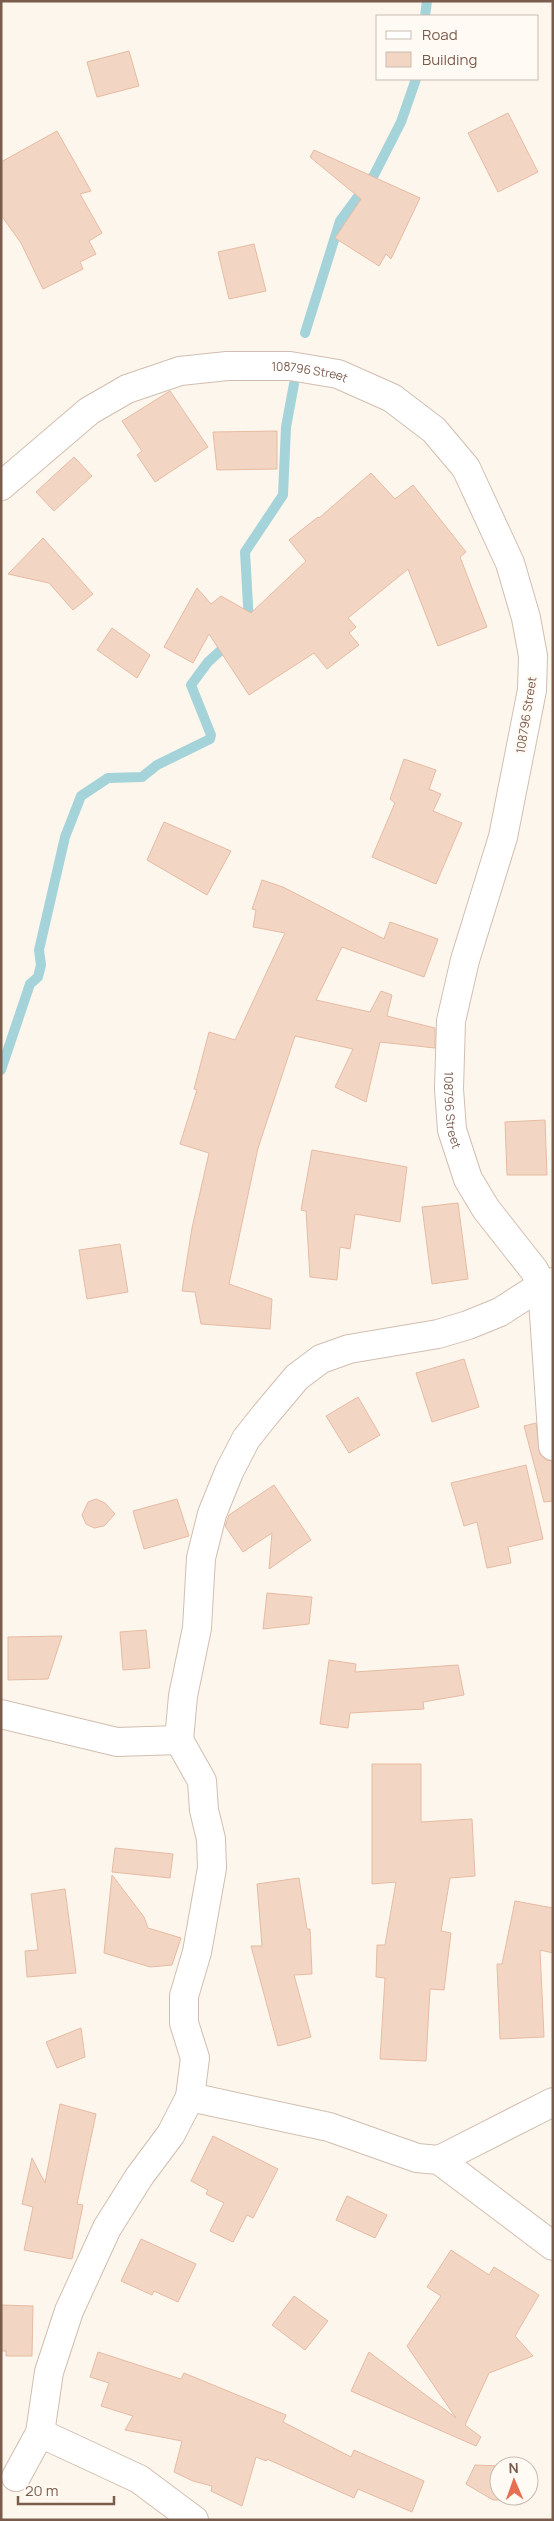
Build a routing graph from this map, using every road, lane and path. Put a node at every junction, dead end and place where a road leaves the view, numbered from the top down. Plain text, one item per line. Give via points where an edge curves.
1 (1, 486) edge
2 (547, 1283) edge
3 (553, 1446) edge
4 (1, 1714) edge
5 (179, 1740) junction
6 (190, 2097) junction
7 (553, 2102) edge
8 (439, 2160) junction
9 (553, 2246) edge
10 (40, 2433) junction
11 (16, 2477) dead end
12 (194, 2520) edge

1 - 2 street, 108796 Street via 89,411 128,389 180,370 227,366 290,366 338,374 392,398 434,430 466,468 510,563 533,656 530,699 503,837 465,960 451,1022 449,1089 452,1130 468,1179 486,1209
2 - 3 street, 108796 Street
2 - 5 street via 500,1312 468,1325 438,1334 349,1349 321,1359 297,1377 264,1415 246,1439 212,1514 201,1558 197,1628 183,1696
4 - 5 street via 117,1742
5 - 6 street via 202,1781 212,1859 197,1952 184,1996 184,2023 195,2058
6 - 8 street via 329,2128 416,2158
6 - 10 street via 171,2134 139,2176 107,2228 69,2310 49,2372
7 - 8 street
8 - 9 street
10 - 11 street
10 - 12 street via 139,2479

